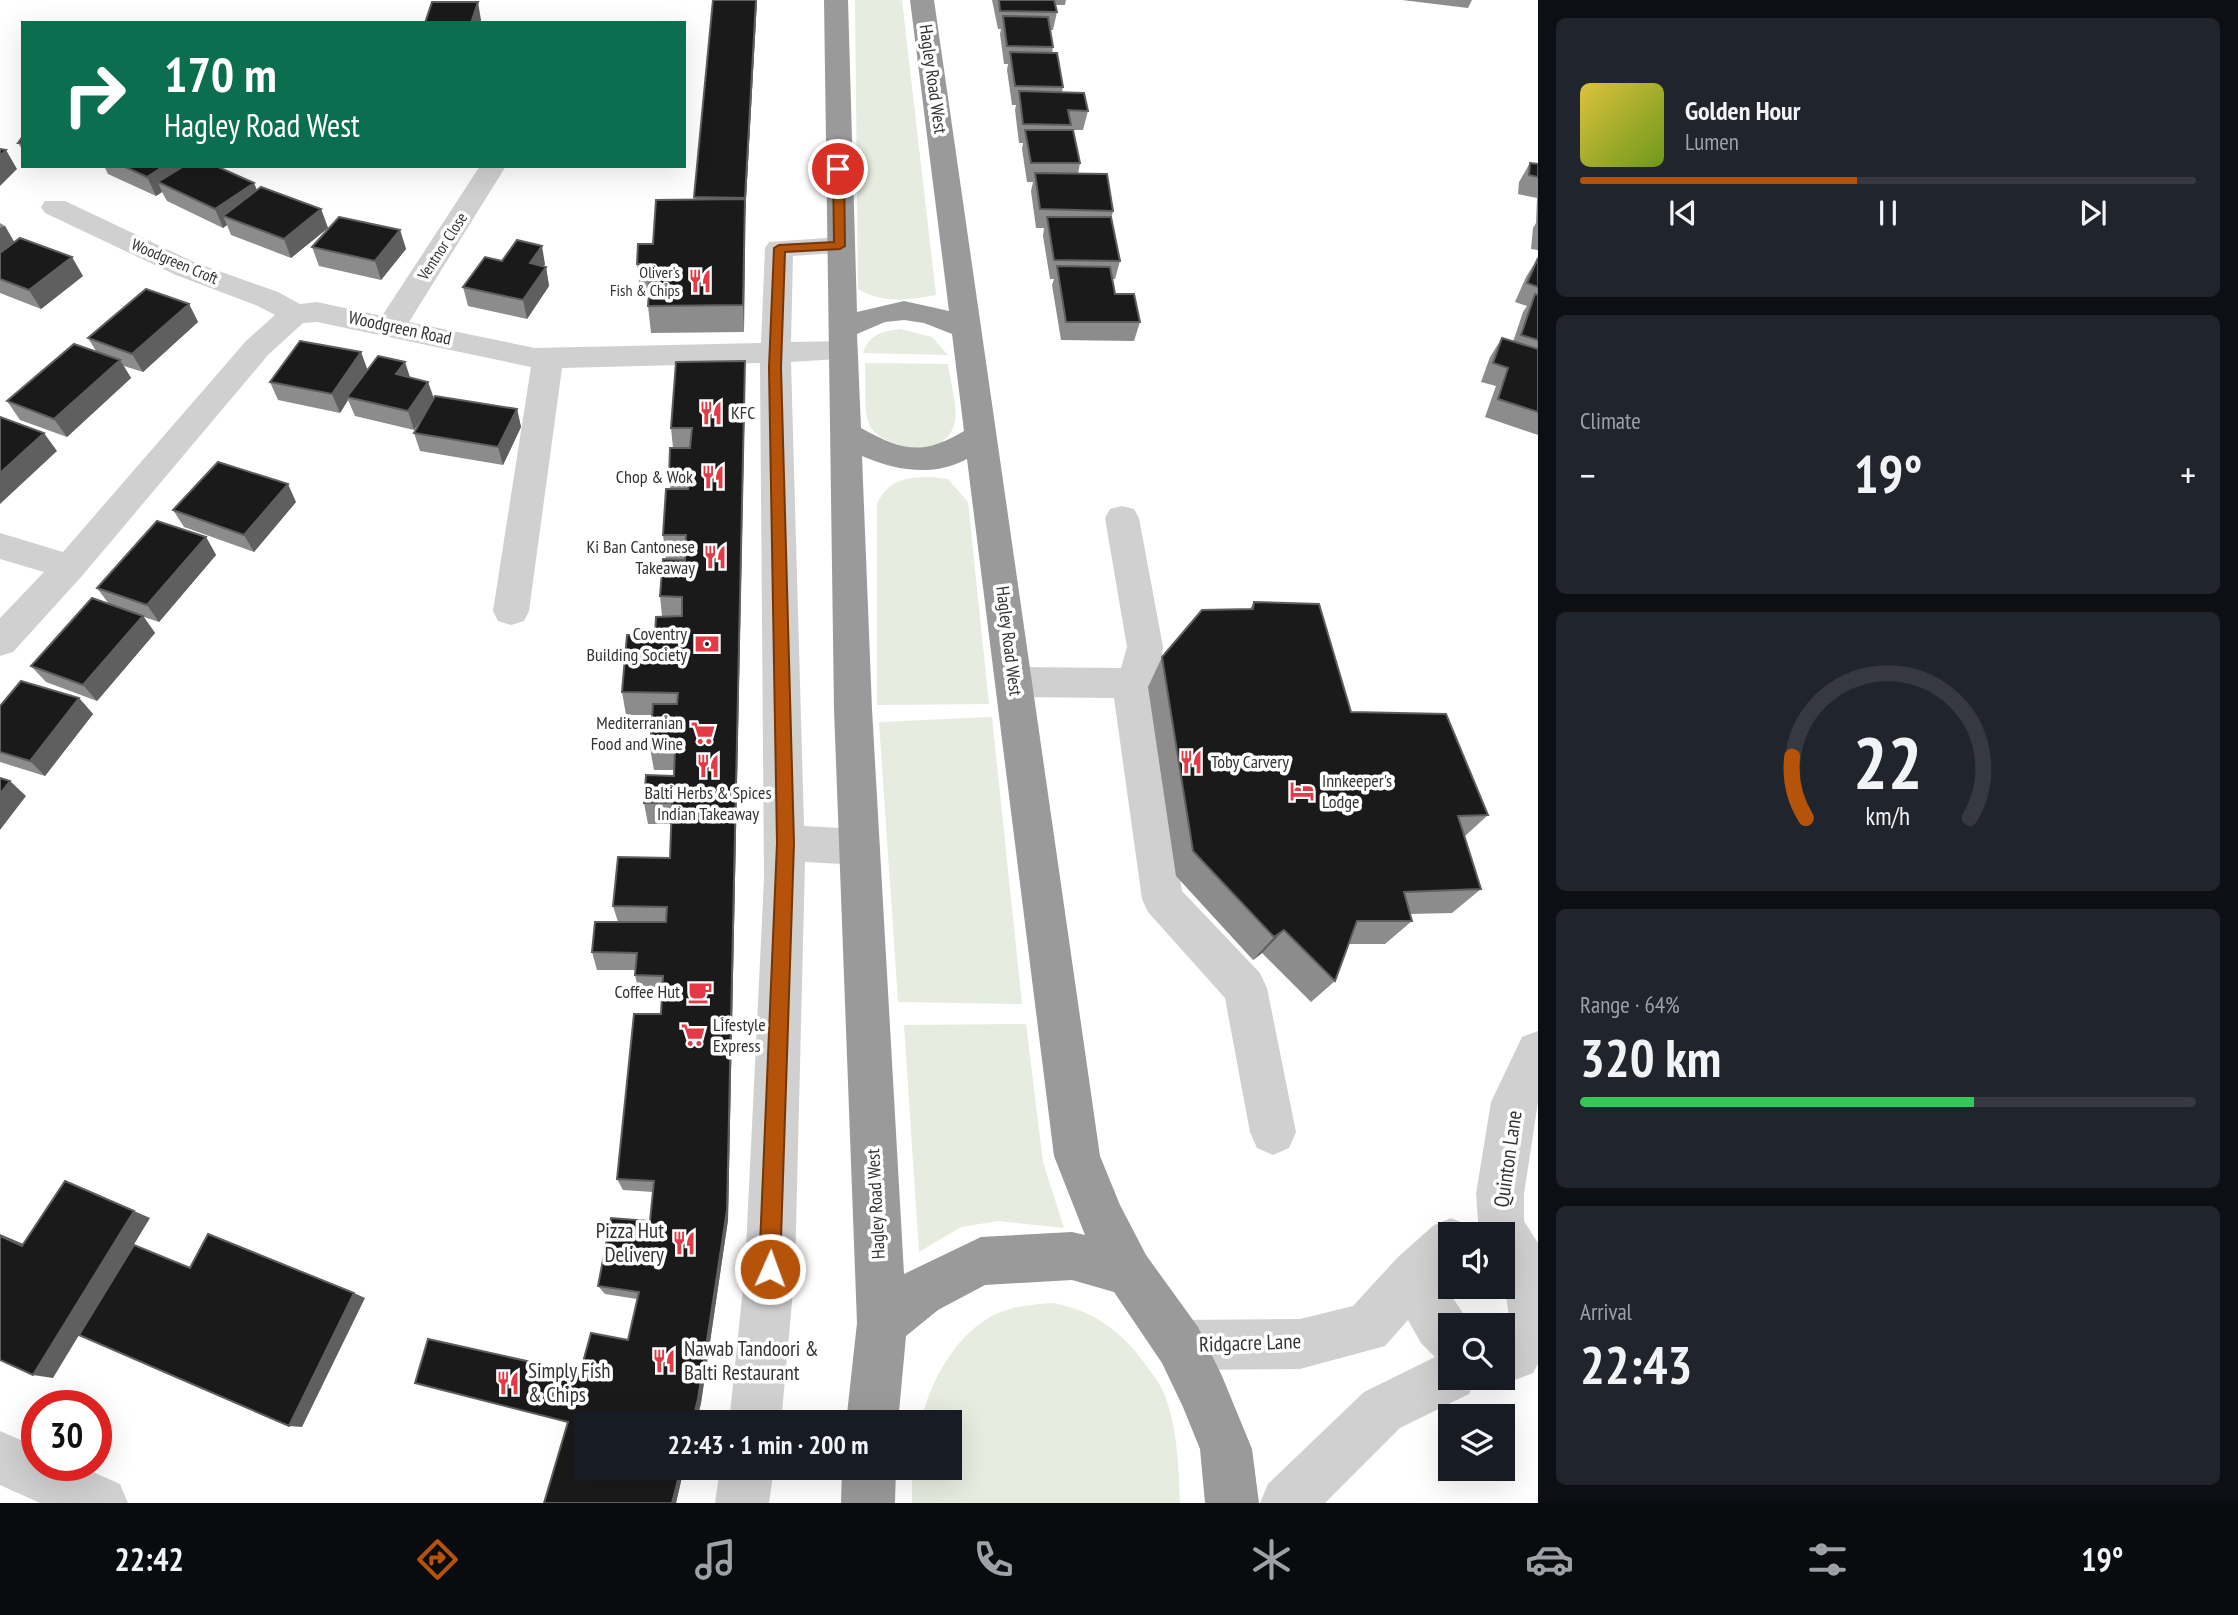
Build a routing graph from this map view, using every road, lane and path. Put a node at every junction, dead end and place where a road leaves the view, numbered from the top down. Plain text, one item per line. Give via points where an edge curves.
1 (836, 0) edge
2 (922, 0) edge
3 (492, 168) edge
4 (55, 207) dead end
5 (840, 246) junction
6 (295, 314) junction
7 (391, 326) junction
8 (967, 329) junction
9 (842, 340) junction
10 (775, 351) junction
11 (548, 358) junction
12 (847, 435) junction
13 (981, 436) junction
14 (1122, 518) dead end
15 (0, 546) edge
16 (70, 567) junction
17 (511, 611) dead end
18 (0, 642) edge
19 (1015, 682) junction
20 (1129, 683) junction
21 (785, 843) junction
22 (860, 847) junction
23 (1538, 1054) edge
24 (1273, 1132) dead end
25 (1503, 1222) edge
26 (1515, 1252) edge
27 (1433, 1258) edge
28 (1129, 1272) junction
29 (882, 1322) junction
30 (1438, 1324) edge
31 (1180, 1345) junction
32 (1519, 1356) edge
33 (1438, 1382) edge
34 (755, 1410) edge
35 (873, 1410) edge
36 (0, 1458) edge
37 (745, 1480) edge
38 (869, 1480) edge
39 (102, 1503) edge
40 (742, 1503) edge
41 (868, 1503) edge
42 (1232, 1503) edge
43 (1287, 1503) edge

1 - 5 highway, Hagley Road West
2 - 8 highway, Hagley Road West
3 - 7 street, Ventnor Close
4 - 6 street, Woodgreen Croft
5 - 9 highway, Hagley Road West
5 - 10 street via 779,248
6 - 7 street, Woodgreen Road via 317,312
6 - 16 street via 257,348
7 - 11 street, Woodgreen Road
8 - 9 highway via 935,315 901,309 874,313
8 - 13 highway, Hagley Road West
9 - 10 street, Woodgreen Road
9 - 12 highway, Hagley Road West
10 - 11 street, Woodgreen Road
10 - 21 street
11 - 17 street
12 - 13 highway via 878,452 911,457 941,457
12 - 22 highway, Hagley Road West
13 - 19 highway, Hagley Road West
14 - 20 street via 1145,648 1142,669
15 - 16 street
16 - 18 street
19 - 20 street
19 - 28 highway, Hagley Road West via 1077,1156
20 - 24 street via 1163,899 1245,988
21 - 22 street
21 - 34 street via 770,1269
22 - 29 highway, Hagley Road West
23 - 25 street, Quinton Lane via 1514,1102 1500,1194
26 - 32 street via 1528,1272 1535,1321
27 - 30 street via 1423,1298
27 - 31 street, Ridgacre Lane via 1367,1328 1300,1344
28 - 29 highway via 1072,1256 981,1261 920,1292
28 - 31 highway, Hagley Road West
29 - 35 highway, Hagley Road West
31 - 42 highway, Hagley Road West via 1226,1449
33 - 43 street via 1382,1410
36 - 39 street
37 - 40 street
38 - 41 highway

